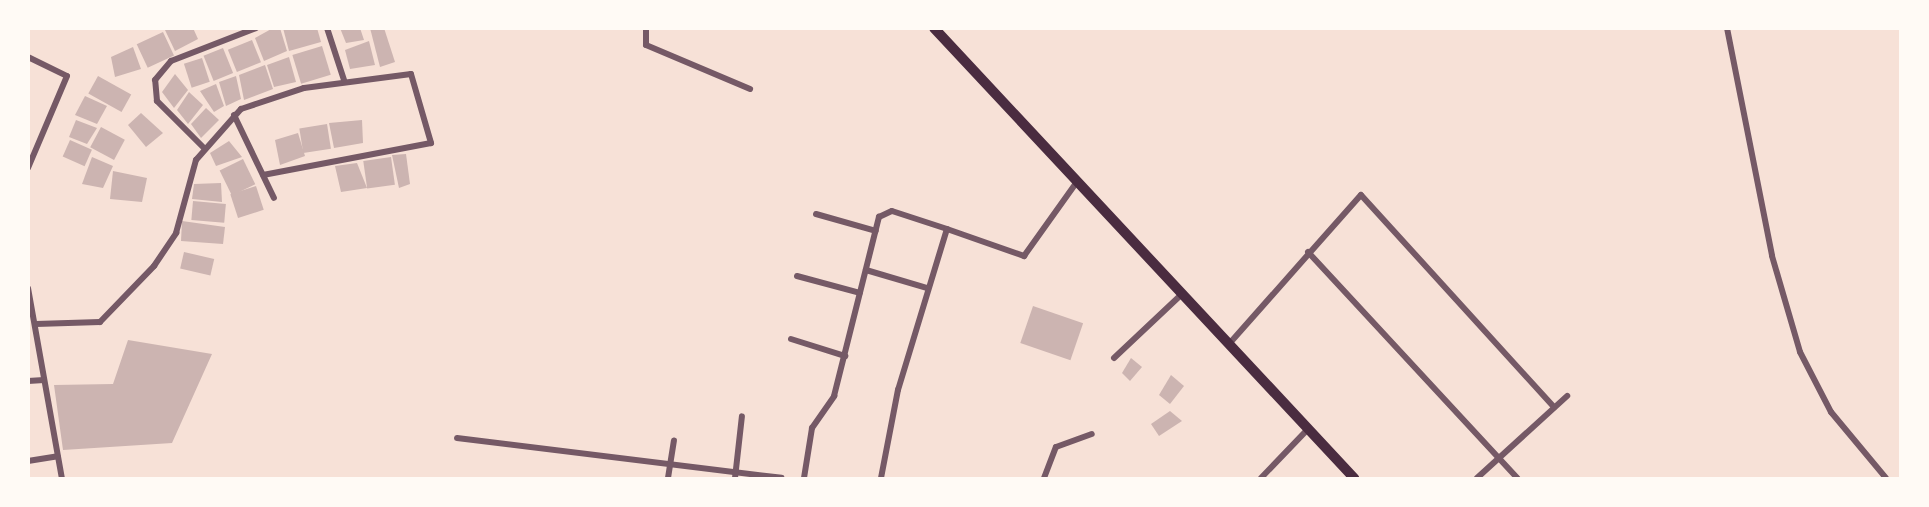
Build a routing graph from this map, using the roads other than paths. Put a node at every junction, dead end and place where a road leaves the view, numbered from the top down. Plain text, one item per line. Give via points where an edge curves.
1 (256, 28) edge
2 (327, 28) edge
3 (646, 28) edge
4 (934, 28) edge
5 (1727, 28) edge
6 (28, 57) edge
7 (344, 80) junction
8 (750, 89) dead end
9 (234, 115) junction
10 (206, 149) junction
11 (28, 168) edge
12 (263, 175) junction
13 (1076, 183) junction
14 (274, 198) dead end
15 (816, 214) dead end
16 (947, 229) junction
17 (876, 231) junction
18 (1308, 252) junction
19 (866, 270) junction
20 (797, 276) dead end
21 (28, 288) edge
22 (927, 288) junction
23 (860, 293) junction
24 (1182, 294) junction
25 (36, 324) junction
26 (790, 339) dead end
27 (1229, 344) junction
28 (845, 356) junction
29 (1114, 358) dead end
30 (44, 380) junction
31 (28, 381) edge
32 (1567, 396) dead end
33 (1554, 408) junction
34 (742, 416) dead end
35 (1307, 430) junction
36 (1092, 434) dead end
37 (457, 438) dead end
38 (674, 440) dead end
39 (58, 456) junction
40 (1499, 458) junction
41 (28, 461) edge
42 (670, 466) junction
43 (735, 476) edge
44 (63, 478) edge
45 (668, 478) edge
46 (782, 478) edge
47 (804, 478) edge
48 (881, 478) edge
49 (1044, 478) edge
50 (1261, 478) edge
51 (1354, 478) edge
52 (1477, 478) edge
53 (1517, 478) edge
54 (1886, 478) edge

1 - 10 street via 171,61 155,80 158,101
2 - 7 street
3 - 8 street via 646,45
4 - 13 highway
5 - 54 street via 1772,256 1800,352 1831,412
6 - 11 street via 67,78
7 - 9 street via 257,101
7 - 12 street via 409,73 431,143
9 - 10 street
9 - 12 street
10 - 25 street via 193,167 171,244 110,313 93,324
12 - 14 street
13 - 16 street via 1024,256
13 - 24 highway
15 - 17 street
16 - 17 street via 889,211 879,217
16 - 22 street
17 - 19 street
18 - 27 street
18 - 33 street via 1361,195
18 - 40 street
19 - 22 street
19 - 23 street
20 - 23 street
21 - 25 street
22 - 48 street via 898,390
23 - 28 street
24 - 27 highway
24 - 29 street
25 - 30 street
26 - 28 street
27 - 35 highway
28 - 47 street via 832,401 812,429
30 - 31 street
30 - 39 street
32 - 33 street
33 - 40 street
34 - 43 street
35 - 50 street
35 - 51 highway
36 - 49 street via 1056,447
37 - 42 street
38 - 42 street
39 - 41 street
39 - 44 street
40 - 52 street
40 - 53 street
42 - 43 street
42 - 45 street
43 - 46 street

